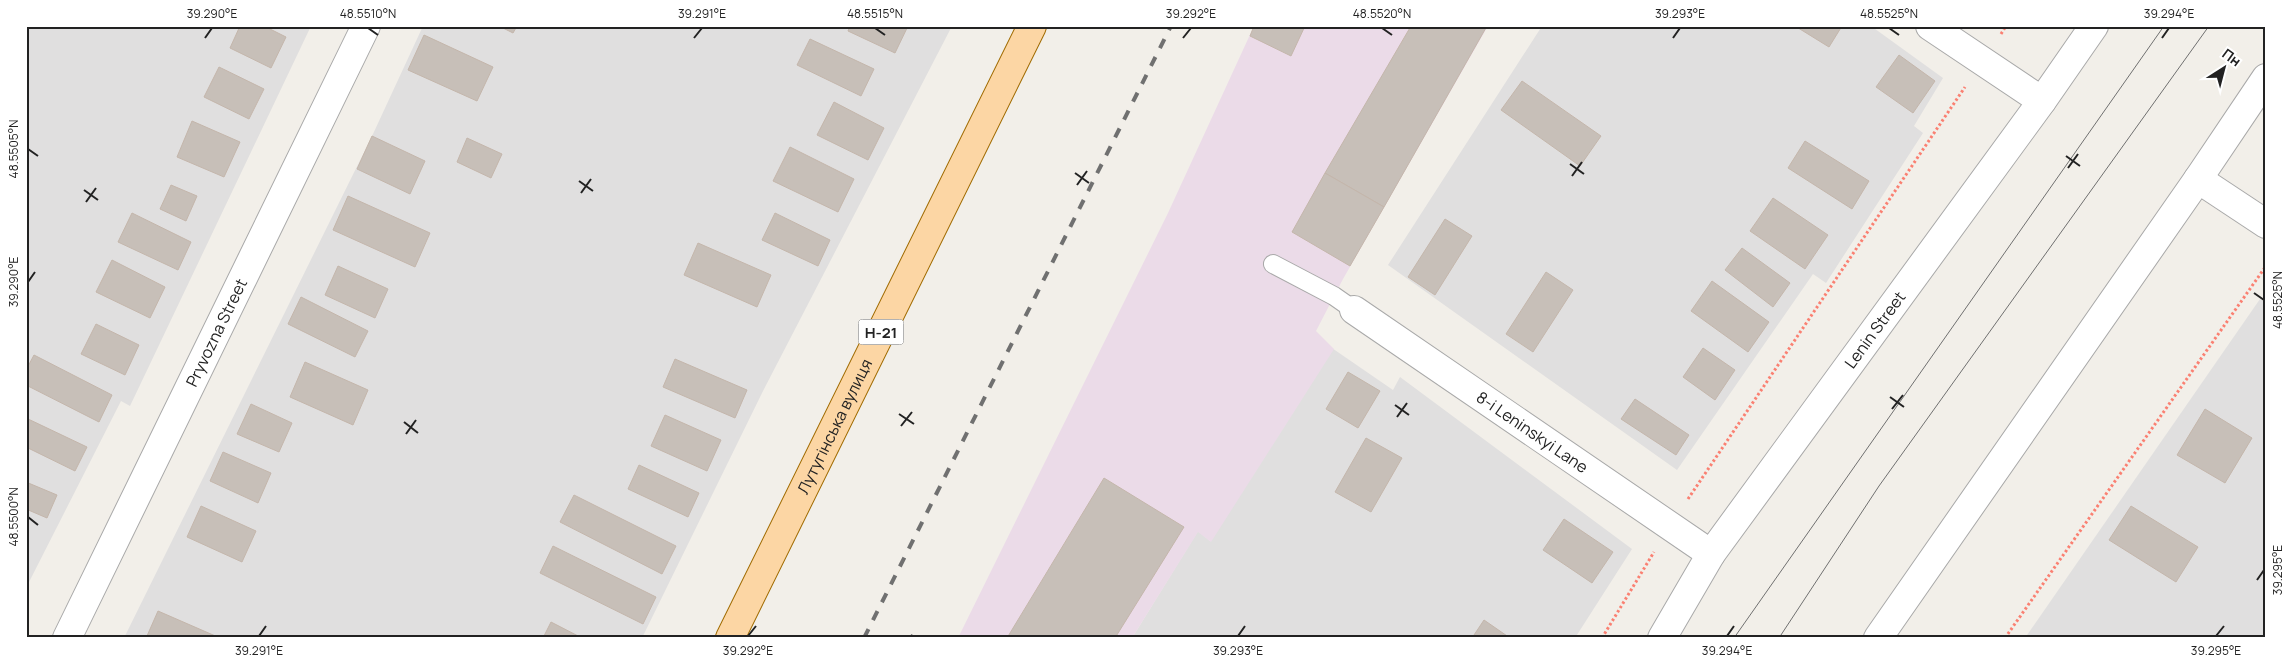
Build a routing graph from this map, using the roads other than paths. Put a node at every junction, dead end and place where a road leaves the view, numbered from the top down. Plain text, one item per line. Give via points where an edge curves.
1 (366, 26) edge
2 (1032, 26) edge
3 (1930, 26) edge
4 (2094, 26) edge
5 (2266, 78) edge
6 (2042, 101) junction
7 (2198, 180) junction
8 (2266, 224) edge
9 (1274, 264) dead end
10 (1354, 310) joint
11 (1711, 554) junction
12 (67, 638) edge
13 (730, 638) edge
14 (1662, 638) edge
15 (1878, 638) edge

1 - 12 street, Pryvozna Street
2 - 13 main road, Лутугінська вулиця / Н-21
3 - 6 street
4 - 6 street, Lenin Street
5 - 7 street
6 - 11 street, Lenin Street
7 - 8 street
7 - 15 street
9 - 10 lane
10 - 11 street, 8-i Leninskyi Lane
11 - 14 street, Lenin Street

